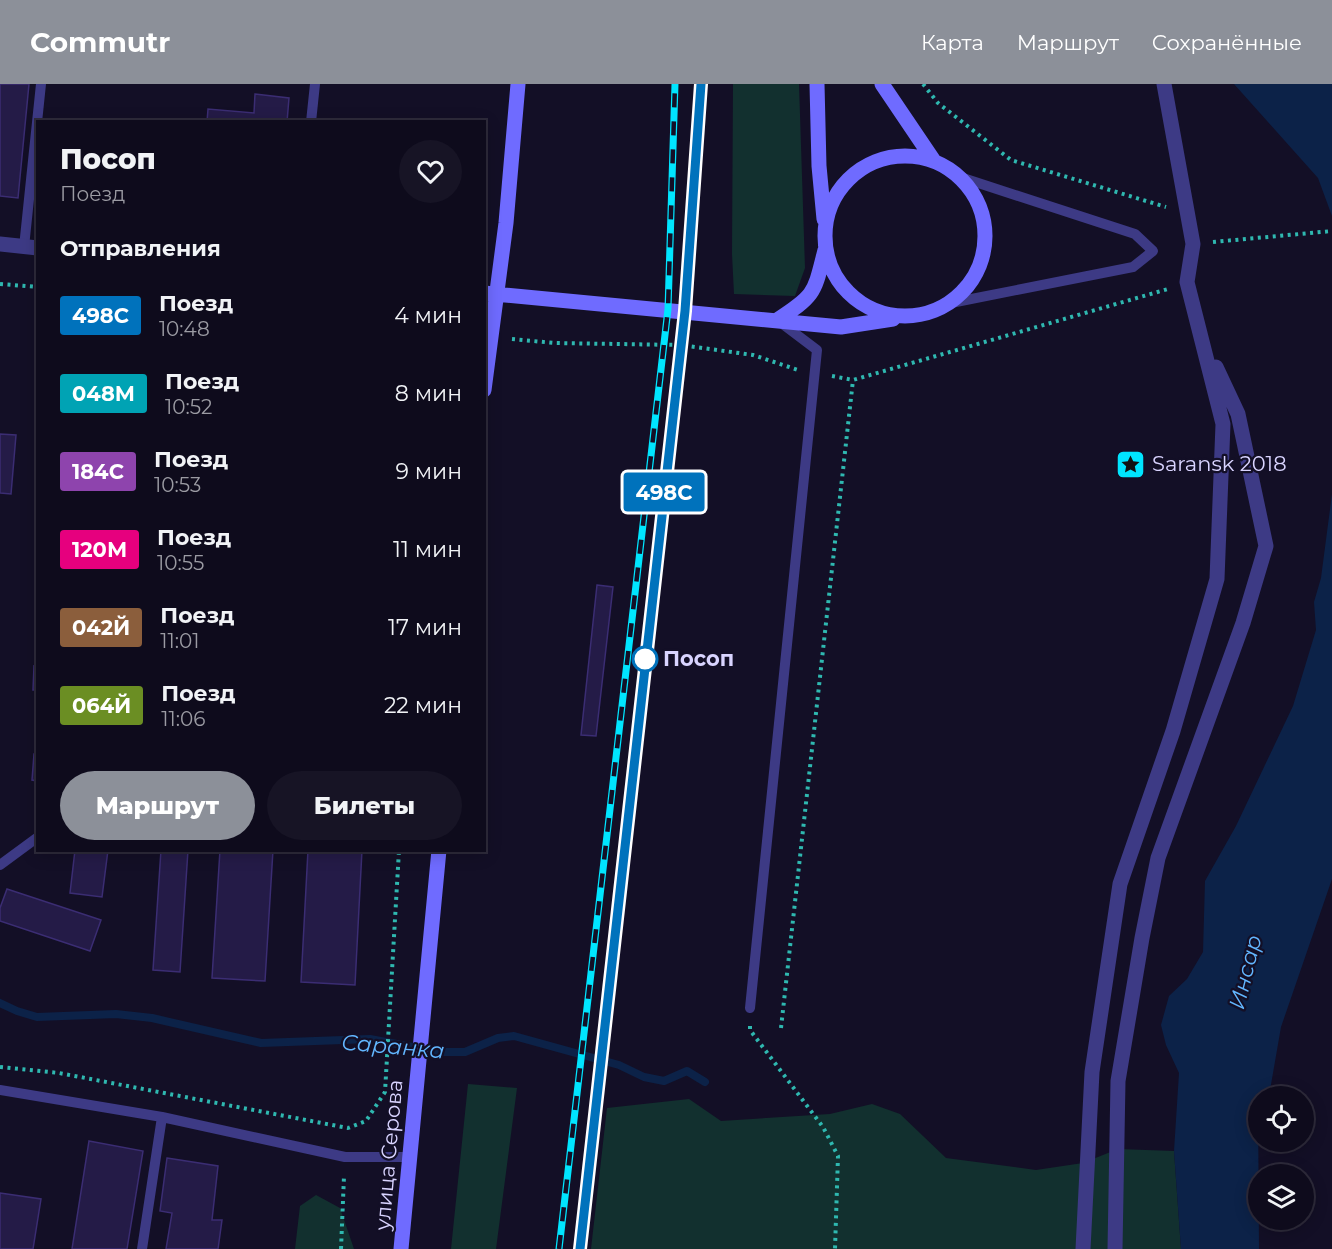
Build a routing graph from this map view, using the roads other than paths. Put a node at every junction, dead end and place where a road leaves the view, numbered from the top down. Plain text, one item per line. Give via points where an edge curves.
1 (41, 84) edge
2 (315, 84) edge
3 (518, 84) edge
4 (818, 84) edge
5 (882, 84) edge
6 (1156, 84) edge
7 (1164, 84) edge
8 (1167, 101) junction
9 (39, 120) edge
10 (311, 120) edge
11 (934, 161) junction
12 (36, 166) edge
13 (960, 177) junction
14 (825, 228) junction
15 (0, 244) edge
16 (31, 247) edge
17 (825, 248) junction
18 (491, 294) edge
19 (951, 303) junction
20 (905, 317) junction
21 (777, 320) junction
22 (1201, 335) junction
23 (486, 363) edge
24 (36, 838) edge
25 (439, 852) edge
26 (0, 865) edge
27 (750, 1008) road end
28 (0, 1090) edge
29 (162, 1116) junction
30 (410, 1156) junction
31 (142, 1249) edge
32 (401, 1249) edge
33 (1083, 1249) edge
34 (1115, 1249) edge

1 - 9 lane
2 - 10 lane
3 - 18 street
4 - 14 street
5 - 11 street
6 - 8 street
7 - 8 street
8 - 22 street via 1192,244 1187,282
11 - 13 street
11 - 14 street via 910,156 886,158 863,168 844,183 831,204
12 - 16 lane
13 - 19 street via 975,196 984,218 986,242 981,266 969,286
13 - 19 lane via 1135,234 1153,251 1133,267
14 - 17 street
15 - 16 street
17 - 20 street via 843,288 882,313
17 - 21 street via 815,289 804,303
18 - 21 street
18 - 23 street
19 - 20 street via 929,313
20 - 21 street via 841,327
21 - 27 lane via 817,350
22 - 33 street via 1223,424 1217,579 1173,731 1120,884 1092,1072
22 - 34 street via 1238,414 1266,546 1243,623 1158,858 1118,1081
24 - 26 lane
25 - 30 street, улица Серова
28 - 29 lane
29 - 30 lane via 345,1156
29 - 31 lane
30 - 32 street, улица Серова

